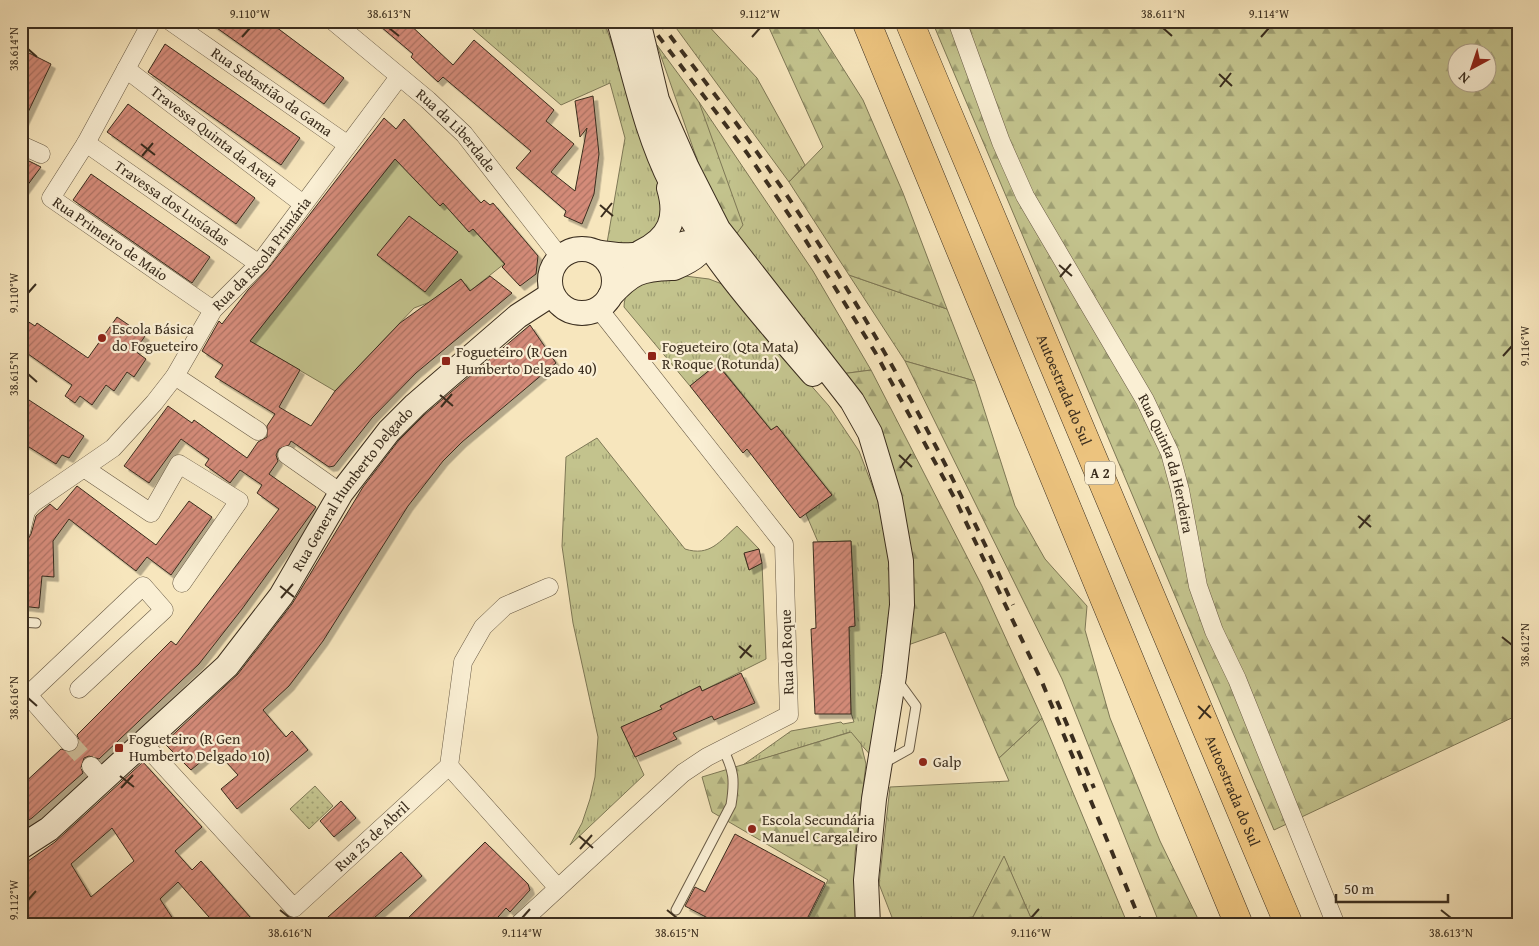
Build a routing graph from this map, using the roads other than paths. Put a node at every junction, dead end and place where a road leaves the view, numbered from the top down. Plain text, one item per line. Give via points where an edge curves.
1 (152, 21) edge
2 (170, 21) edge
3 (333, 21) edge
4 (619, 21) edge
5 (638, 21) edge
6 (866, 21) edge
7 (909, 21) edge
8 (958, 21) edge
9 (126, 69) junction
10 (399, 77) junction
11 (657, 100) junction
12 (86, 143) junction
13 (21, 145) edge
14 (348, 145) junction
15 (41, 154) dead end
16 (661, 160) junction
17 (304, 204) junction
18 (706, 241) junction
19 (596, 252) junction
20 (634, 256) junction
21 (560, 257) junction
22 (259, 264) junction
23 (674, 268) junction
24 (552, 294) junction
25 (748, 296) junction
26 (604, 302) junction
27 (213, 310) junction
28 (811, 346) junction
29 (175, 376) junction
30 (258, 431) dead end
31 (287, 454) dead end
32 (84, 468) junction
33 (341, 493) junction
34 (893, 513) junction
35 (21, 532) edge
36 (182, 583) dead end
37 (549, 587) dead end
38 (21, 622) edge
39 (36, 623) dead end
40 (79, 689) dead end
41 (69, 742) tunnel mouth
42 (144, 744) junction
43 (723, 749) junction
44 (449, 766) junction
45 (21, 847) edge
46 (558, 888) junction
47 (676, 910) dead end
48 (872, 919) edge
49 (518, 925) edge
50 (1239, 925) edge
51 (1289, 925) edge
52 (1336, 925) edge

1 - 9 street, Rua Primeiro de Maio
2 - 14 street, Rua Sebastião da Gama
3 - 10 street, Rua da Liberdade
4 - 16 street
5 - 11 street
6 - 50 highway
7 - 51 highway, Autoestrada do Sul / A 2
8 - 52 street, Rua Quinta da Herdeira via 1001,142 1025,196 1146,400 1170,452 1198,586
9 - 12 street, Rua Primeiro de Maio
9 - 17 street, Travessa Quinta da Areia
10 - 14 street, Rua da Escola Primária
10 - 21 street, Rua da Liberdade via 464,134
11 - 18 street via 669,149 706,224
11 - 28 street via 686,168 718,229
12 - 22 street, Travessa dos Lusíadas
12 - 27 street, Rua Primeiro de Maio via 52,198
13 - 15 street
14 - 17 street, Rua da Escola Primária
16 - 18 street via 672,185
16 - 20 street via 672,197 672,218 656,245
17 - 22 street, Rua da Escola Primária
18 - 20 street
18 - 23 street via 692,260
18 - 25 street
18 - 28 street via 725,253 774,312
19 - 20 street
19 - 21 street via 575,249
19 - 26 street via 610,266 613,286
21 - 24 street via 551,270
22 - 27 street, Rua da Escola Primária
23 - 25 street via 713,272
23 - 26 street via 637,272
24 - 26 street via 564,308 574,312 584,313
24 - 33 street, Rua General Humberto Delgado via 518,316 415,405 389,431
25 - 34 street via 851,424 878,473
26 - 43 street, Rua do Roque via 784,544 789,715
27 - 29 street, Rua da Escola Primária
28 - 34 street via 852,401 870,433
29 - 30 street
29 - 32 street, Rua da Escola Primária via 113,448
31 - 33 street
32 - 35 street, Rua da Escola Primária via 33,503 26,511
32 - 36 street via 151,513 179,464 240,501
33 - 42 street, Rua General Humberto Delgado via 281,596 228,666
34 - 48 street via 902,583 894,676 879,766 866,880
37 - 44 street via 505,606 483,627 463,662
38 - 39 lane
40 - 41 street via 164,610 143,586 28,695
42 - 44 street, Rua 25 de Abril via 294,908
42 - 45 street, Rua General Humberto Delgado via 97,773 49,828
43 - 46 street, Rua do Roque via 682,773
43 - 47 lane via 733,768 731,805
44 - 46 street
46 - 49 street, Rua do Roque

